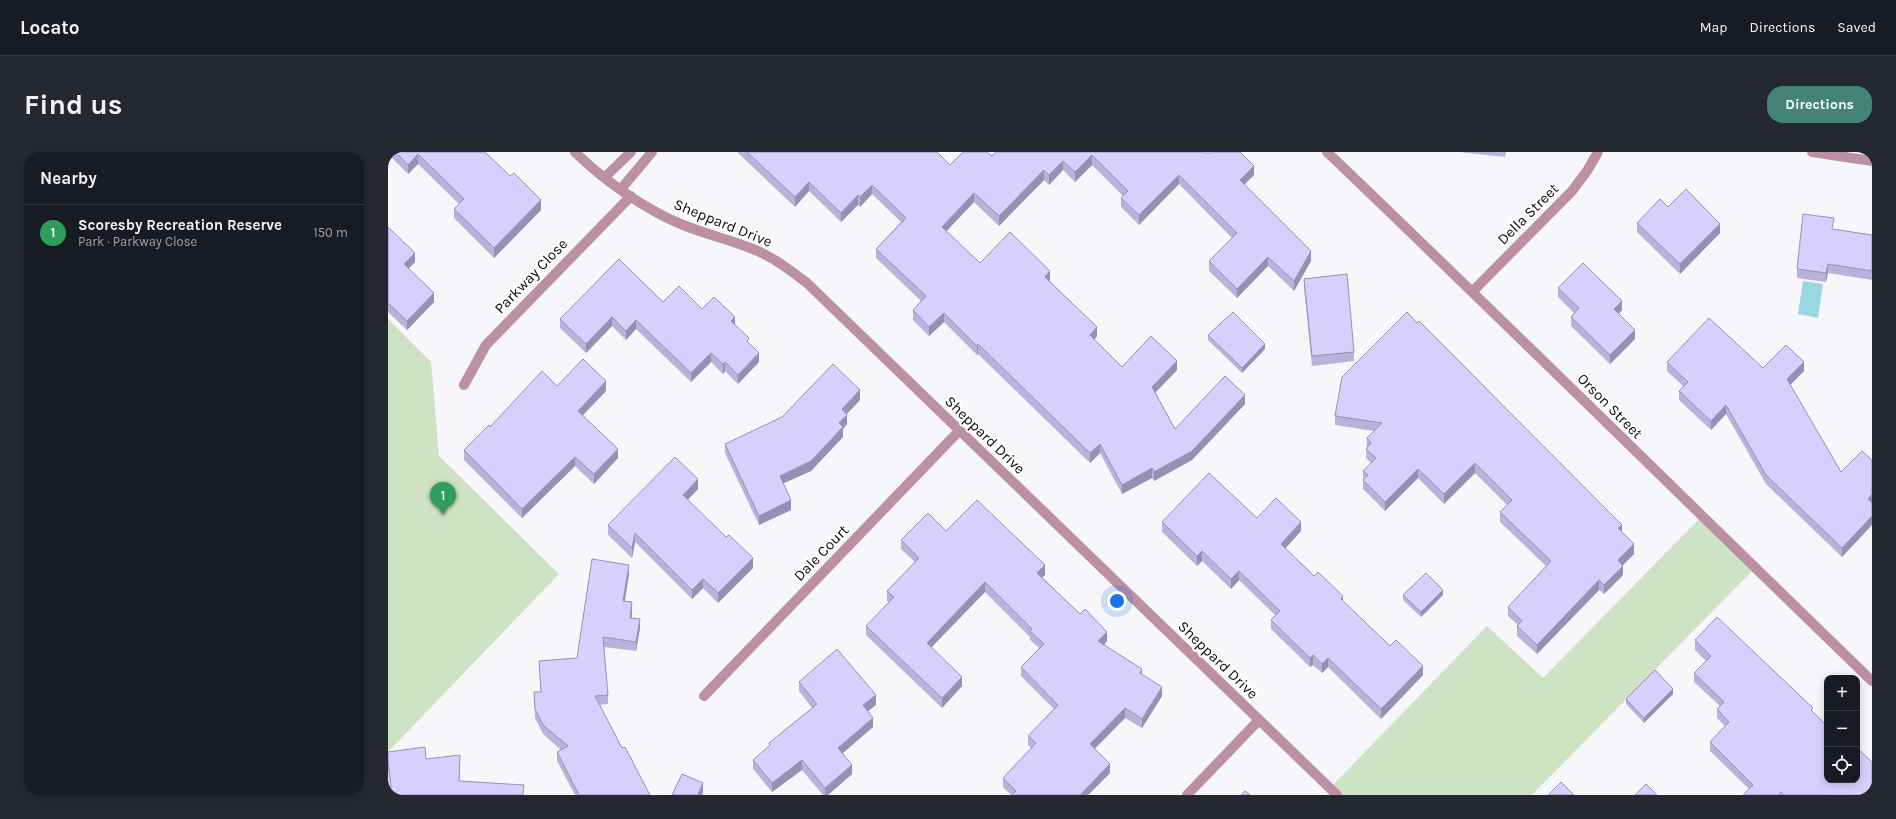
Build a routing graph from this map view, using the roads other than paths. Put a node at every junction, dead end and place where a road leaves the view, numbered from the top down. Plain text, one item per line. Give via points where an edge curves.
1 (575, 152) edge
2 (631, 152) edge
3 (652, 152) edge
4 (1327, 152) edge
5 (1598, 152) edge
6 (1812, 152) edge
7 (1872, 161) edge
8 (606, 177) junction
9 (621, 189) junction
10 (631, 196) junction
11 (1473, 292) junction
12 (464, 385) dead end
13 (959, 431) junction
14 (1872, 681) edge
15 (704, 696) dead end
16 (1259, 720) junction
17 (1187, 795) edge
18 (1337, 795) edge

1 - 8 street, Sheppard Drive
2 - 8 street
3 - 9 street
4 - 11 street, Orson Street
5 - 11 street, Della Street via 1572,191
6 - 7 street
8 - 9 street, Sheppard Drive
9 - 10 street, Sheppard Drive
10 - 12 street, Parkway Close via 486,345
10 - 13 street, Sheppard Drive via 682,225 753,250 793,272 819,294
11 - 14 street, Orson Street
13 - 15 street, Dale Court
13 - 16 street, Sheppard Drive
16 - 17 street
16 - 18 street, Sheppard Drive

